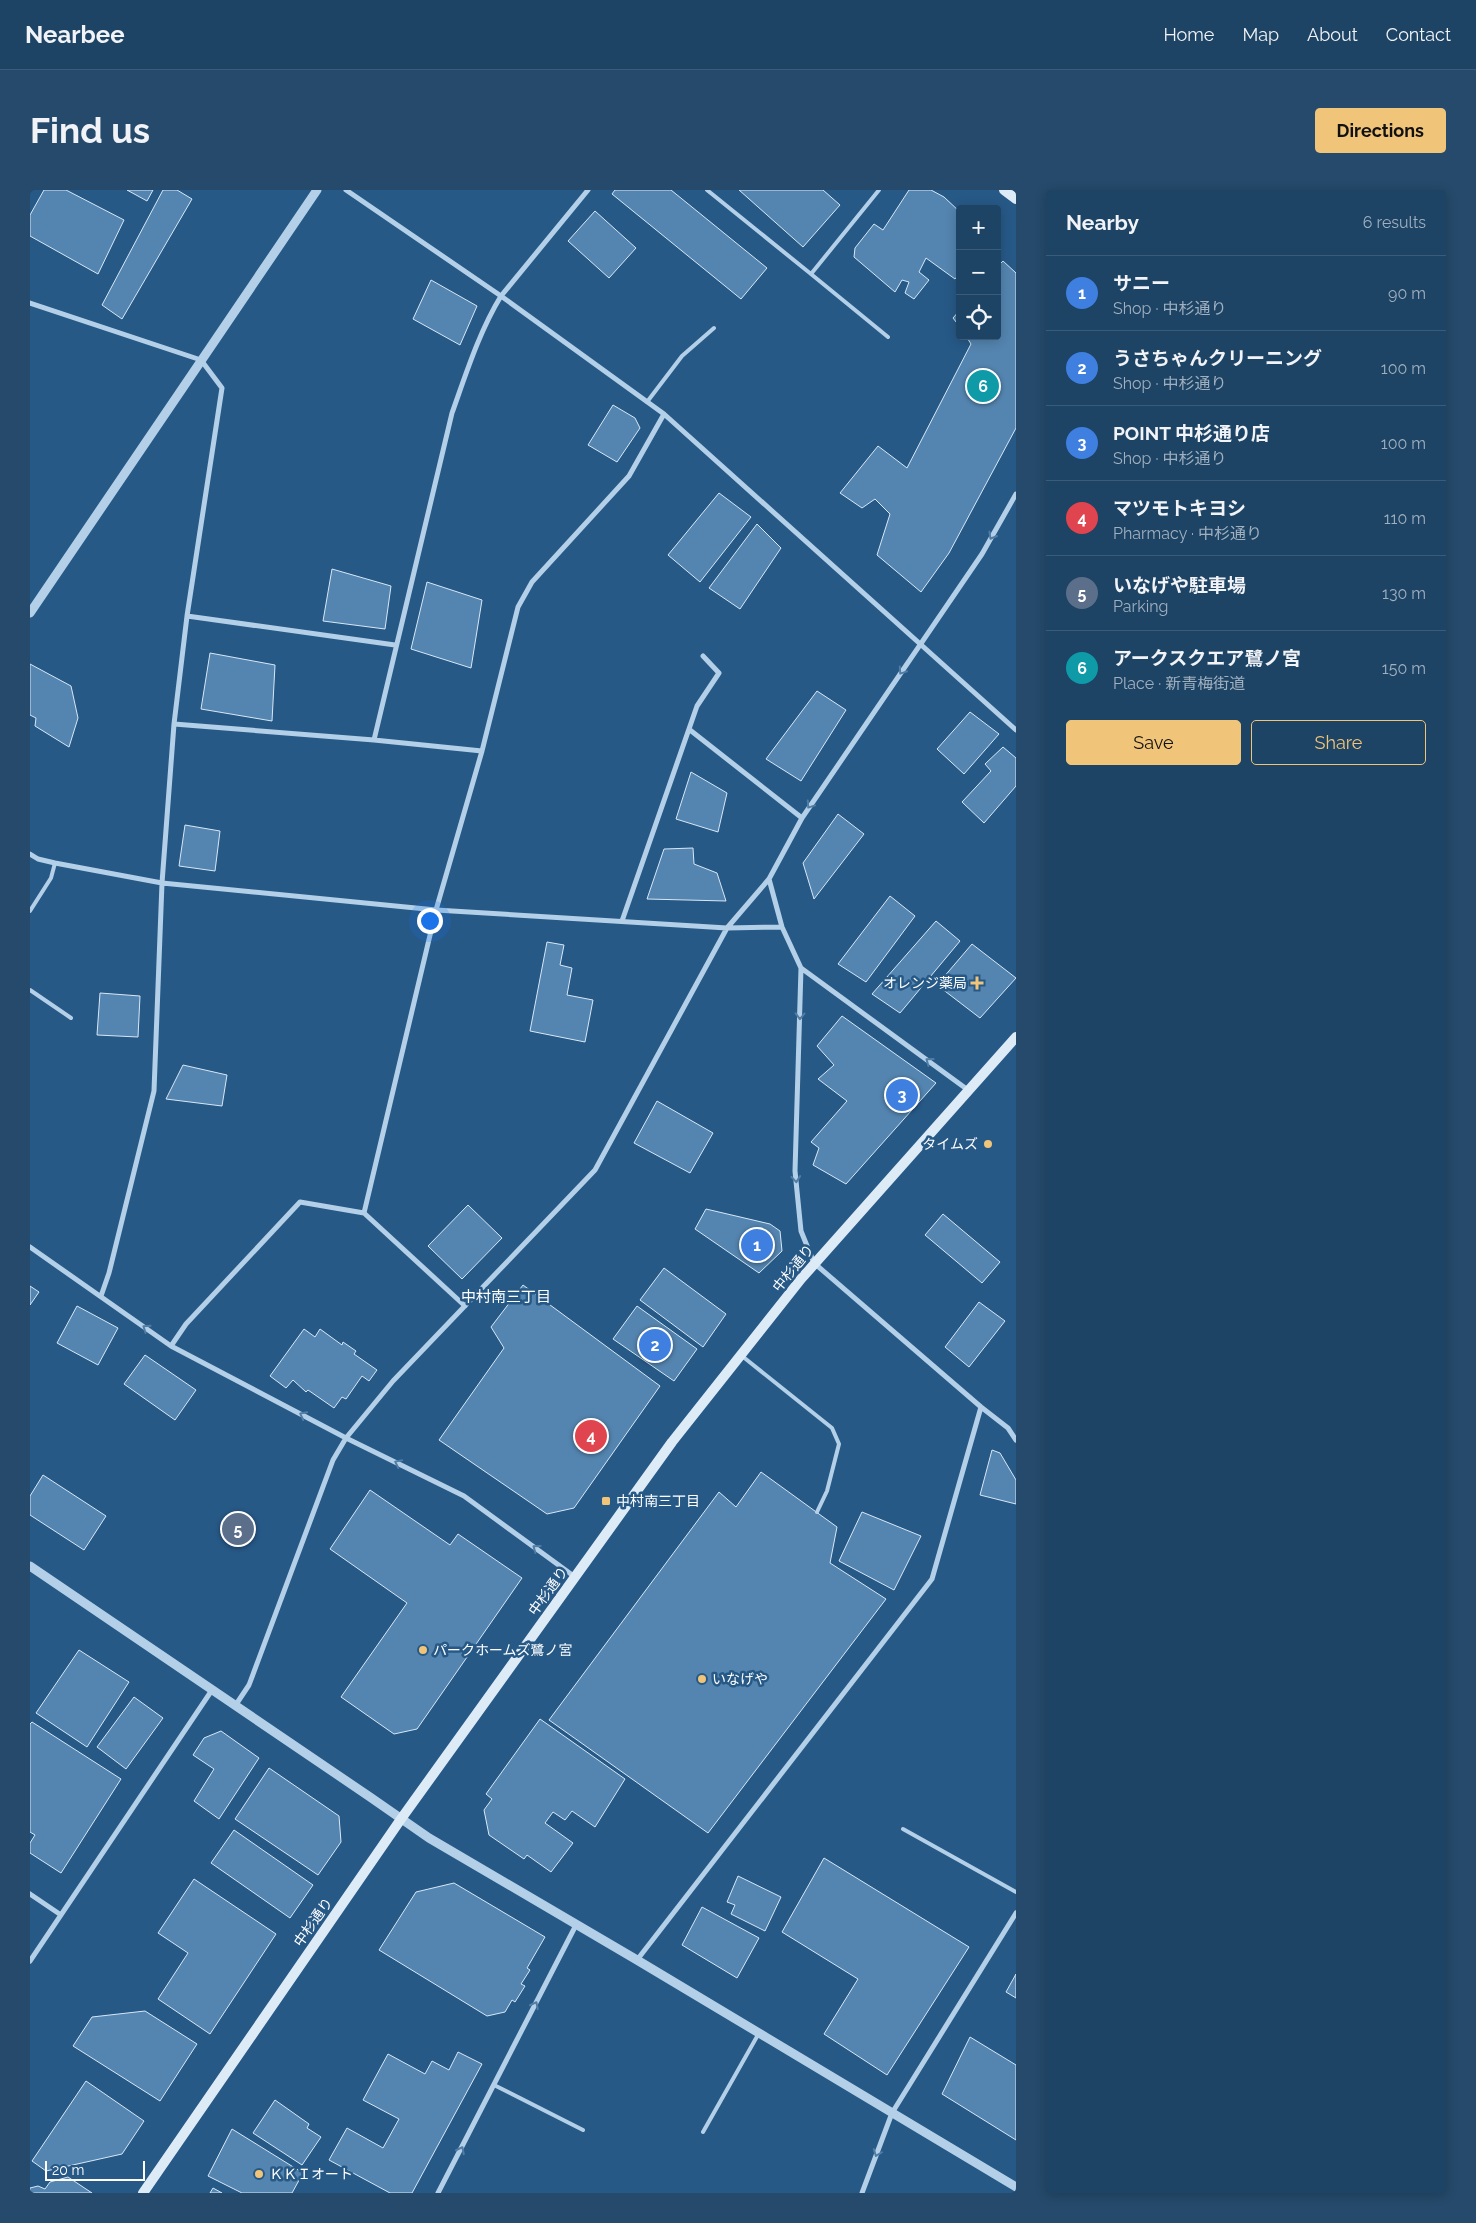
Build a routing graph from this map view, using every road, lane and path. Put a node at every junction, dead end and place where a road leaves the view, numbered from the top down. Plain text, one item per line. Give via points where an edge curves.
1 (317, 190) edge
2 (346, 190) edge
3 (588, 190) edge
4 (707, 190) edge
5 (880, 190) edge
6 (1004, 190) edge
7 (1016, 200) edge
8 (811, 274) junction
9 (500, 296) junction
10 (30, 303) edge
11 (714, 328) dead end
12 (888, 337) dead end
13 (201, 360) junction
14 (648, 402) junction
15 (664, 414) junction
16 (1016, 494) edge
17 (30, 613) edge
18 (187, 616) junction
19 (921, 644) junction
20 (396, 645) junction
21 (703, 656) dead end
22 (174, 724) junction
23 (690, 730) junction
24 (1016, 730) edge
25 (374, 740) junction
26 (482, 750) junction
27 (802, 818) junction
28 (30, 854) edge
29 (55, 863) junction
30 (769, 879) junction
31 (162, 883) junction
32 (436, 910) junction
33 (30, 911) edge
34 (622, 921) junction
35 (782, 927) junction
36 (727, 928) junction
37 (801, 968) junction
38 (30, 990) edge
39 (71, 1018) dead end
40 (1016, 1037) edge
41 (968, 1090) junction
42 (364, 1213) junction
43 (30, 1247) edge
44 (814, 1262) junction
45 (101, 1296) junction
46 (465, 1306) junction
47 (171, 1346) junction
48 (741, 1355) junction
49 (981, 1407) junction
50 (346, 1438) junction
51 (1016, 1440) edge
52 (817, 1512) dead end
53 (30, 1566) edge
54 (575, 1577) junction
55 (212, 1690) junction
56 (235, 1706) junction
57 (401, 1819) junction
58 (903, 1829) dead end
59 (1016, 1892) edge
60 (30, 1894) edge
61 (1016, 1913) edge
62 (61, 1915) junction
63 (576, 1925) junction
64 (637, 1960) junction
65 (30, 1962) edge
66 (759, 2033) junction
67 (494, 2085) junction
68 (892, 2113) junction
69 (583, 2130) dead end
70 (703, 2132) dead end
71 (1016, 2187) edge
72 (143, 2193) edge
73 (438, 2193) edge
74 (862, 2193) edge

1 - 13 street
2 - 9 street
3 - 9 street
4 - 8 lane
5 - 8 lane
6 - 7 main road
8 - 12 lane
9 - 14 street
9 - 20 street via 452,413
10 - 13 street
11 - 14 lane via 682,356
13 - 17 street
13 - 18 street via 222,388
14 - 15 street
15 - 19 street
15 - 26 street via 629,476 532,582 518,607
16 -> 19 street via 982,554
18 - 20 street
18 - 22 street
19 - 24 street
19 -> 27 street
20 - 25 street
21 - 23 street via 719,673 698,706
22 - 25 street
22 - 31 street
23 - 27 street
23 - 34 street
25 - 26 street
26 - 32 street
27 - 30 street
28 - 29 street
29 - 31 street
29 - 33 lane
30 - 35 street
30 - 36 street
31 - 32 street
31 - 45 street via 154,1091
32 - 34 street
32 - 42 street
34 - 36 street
35 - 36 street
35 - 37 street
36 - 46 street via 595,1170
41 -> 37 street
37 -> 44 street via 795,1171 801,1231
38 - 39 lane
40 - 41 main road, 中杉通り
41 - 44 main road, 中杉通り
42 - 46 street
42 - 47 street via 300,1202 186,1324
43 - 45 street
44 - 48 main road, 中杉通り
44 - 49 street
47 -> 45 street
46 - 50 street via 393,1381
50 -> 47 street
48 - 52 lane via 832,1428 839,1444 827,1491
48 - 54 main road, 中杉通り via 672,1442
49 - 51 street via 1008,1428
49 - 64 street via 932,1579
54 -> 50 street via 464,1496
50 - 56 street via 334,1460 248,1685
53 - 55 street
54 - 57 main road, 中杉通り
55 - 56 street
55 - 62 street
56 - 57 street
57 - 63 street
57 - 72 main road, 中杉通り
58 - 59 lane
60 - 62 street
61 - 68 street
62 - 65 street
63 - 64 street
67 -> 63 street
64 - 66 street
66 - 68 street
66 - 70 lane
67 - 69 lane
73 -> 67 street
68 - 71 street
68 -> 74 street

